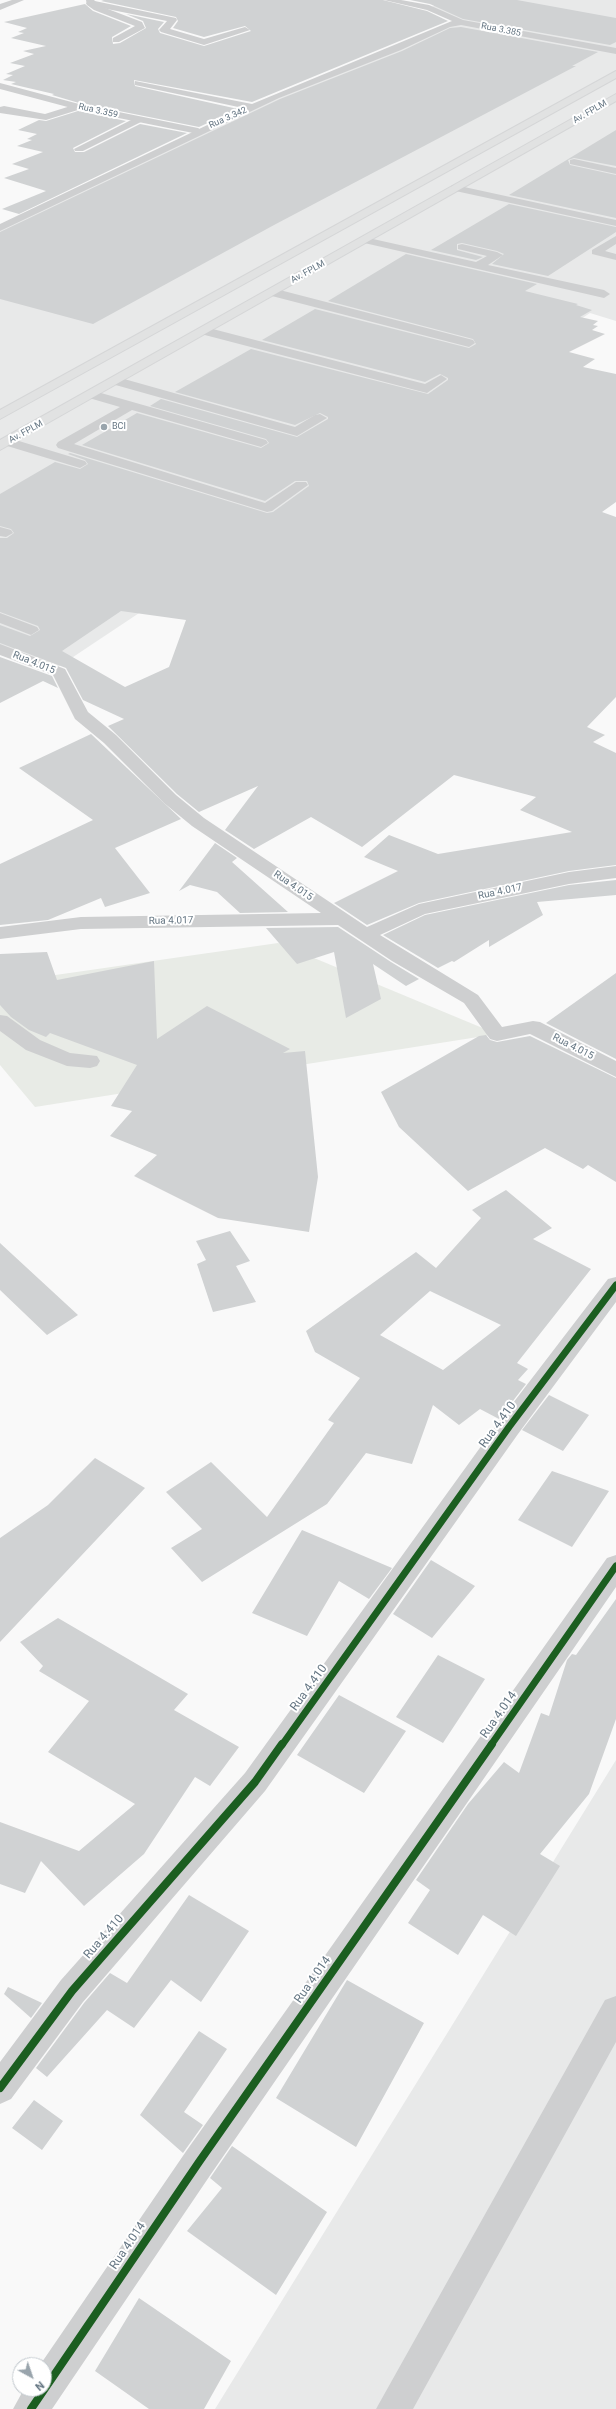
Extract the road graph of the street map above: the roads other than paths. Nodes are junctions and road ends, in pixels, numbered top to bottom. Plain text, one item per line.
1 (20, 0) edge
2 (109, 0) edge
3 (388, 0) edge
4 (92, 2) edge
5 (0, 7) edge
6 (461, 22) junction
7 (245, 30) dead end
8 (116, 40) dead end
9 (616, 51) edge
10 (616, 74) edge
11 (138, 83) dead end
12 (0, 86) edge
13 (594, 87) junction
14 (616, 91) edge
15 (616, 97) edge
16 (77, 107) junction
17 (252, 107) junction
18 (0, 110) edge
19 (137, 120) junction
20 (198, 131) junction
21 (79, 149) dead end
22 (574, 162) dead end
23 (616, 170) edge
24 (455, 188) junction
25 (616, 223) edge
26 (0, 228) edge
27 (616, 239) edge
28 (364, 240) junction
29 (462, 247) dead end
30 (616, 257) edge
31 (478, 266) junction
32 (272, 292) junction
33 (604, 294) dead end
34 (205, 331) junction
35 (469, 343) dead end
36 (104, 357) junction
37 (142, 367) junction
38 (441, 379) dead end
39 (117, 381) junction
40 (94, 394) junction
41 (130, 406) junction
42 (0, 414) edge
43 (320, 418) dead end
44 (261, 443) dead end
45 (4, 444) edge
46 (301, 485) dead end
47 (247, 515) dead end
48 (0, 618) edge
49 (31, 630) dead end
50 (0, 649) edge
51 (616, 872) edge
52 (344, 919) junction
53 (0, 934) edge
54 (365, 935) junction
55 (0, 1020) edge
56 (90, 1061) dead end
57 (616, 1070) edge
58 (616, 1285) edge
59 (616, 1566) edge
60 (616, 2011) edge
61 (0, 2088) edge
62 (31, 2409) edge
63 (394, 2409) edge

1 - 5 street
2 - 4 street
3 - 6 street, Rua 3.385
4 - 7 street
4 - 8 street
6 - 9 street, Rua 3.385
6 - 17 street, Rua 3.342
10 - 13 main road, Av. FPLM
11 - 17 street
12 - 16 street, Rua 3.359
13 - 14 main road
13 - 36 main road, Av. FPLM
15 - 24 main road, Av. FPLM
16 - 18 street
16 - 19 street, Rua 3.359
17 - 20 street, Rua 3.342
19 - 20 street, Rua 3.359
19 - 21 street
20 - 26 street, Rua 3.342
22 - 23 street
24 - 25 street
24 - 28 main road, Av. FPLM
27 - 30 street
28 - 31 street
28 - 32 main road, Av. FPLM
29 - 31 street
31 - 33 street
32 - 34 main road, Av. FPLM
32 - 35 street
34 - 37 main road, Av. FPLM
34 - 38 street
36 - 37 main road
36 - 42 main road, Av. FPLM
37 - 39 main road, Av. FPLM
39 - 40 main road, Av. FPLM
39 - 43 street
40 - 41 street
40 - 45 main road, Av. FPLM
41 - 44 street
41 - 46 street
45 - 47 street
48 - 49 street
50 - 52 street, Rua 4.015
51 - 54 street, Rua 4.017
52 - 53 street, Rua 4.017
52 - 54 street, Rua 4.015
54 - 57 street, Rua 4.015
55 - 56 street
58 - 61 street, Rua 4.410
59 - 62 street, Rua 4.014
60 - 63 street

